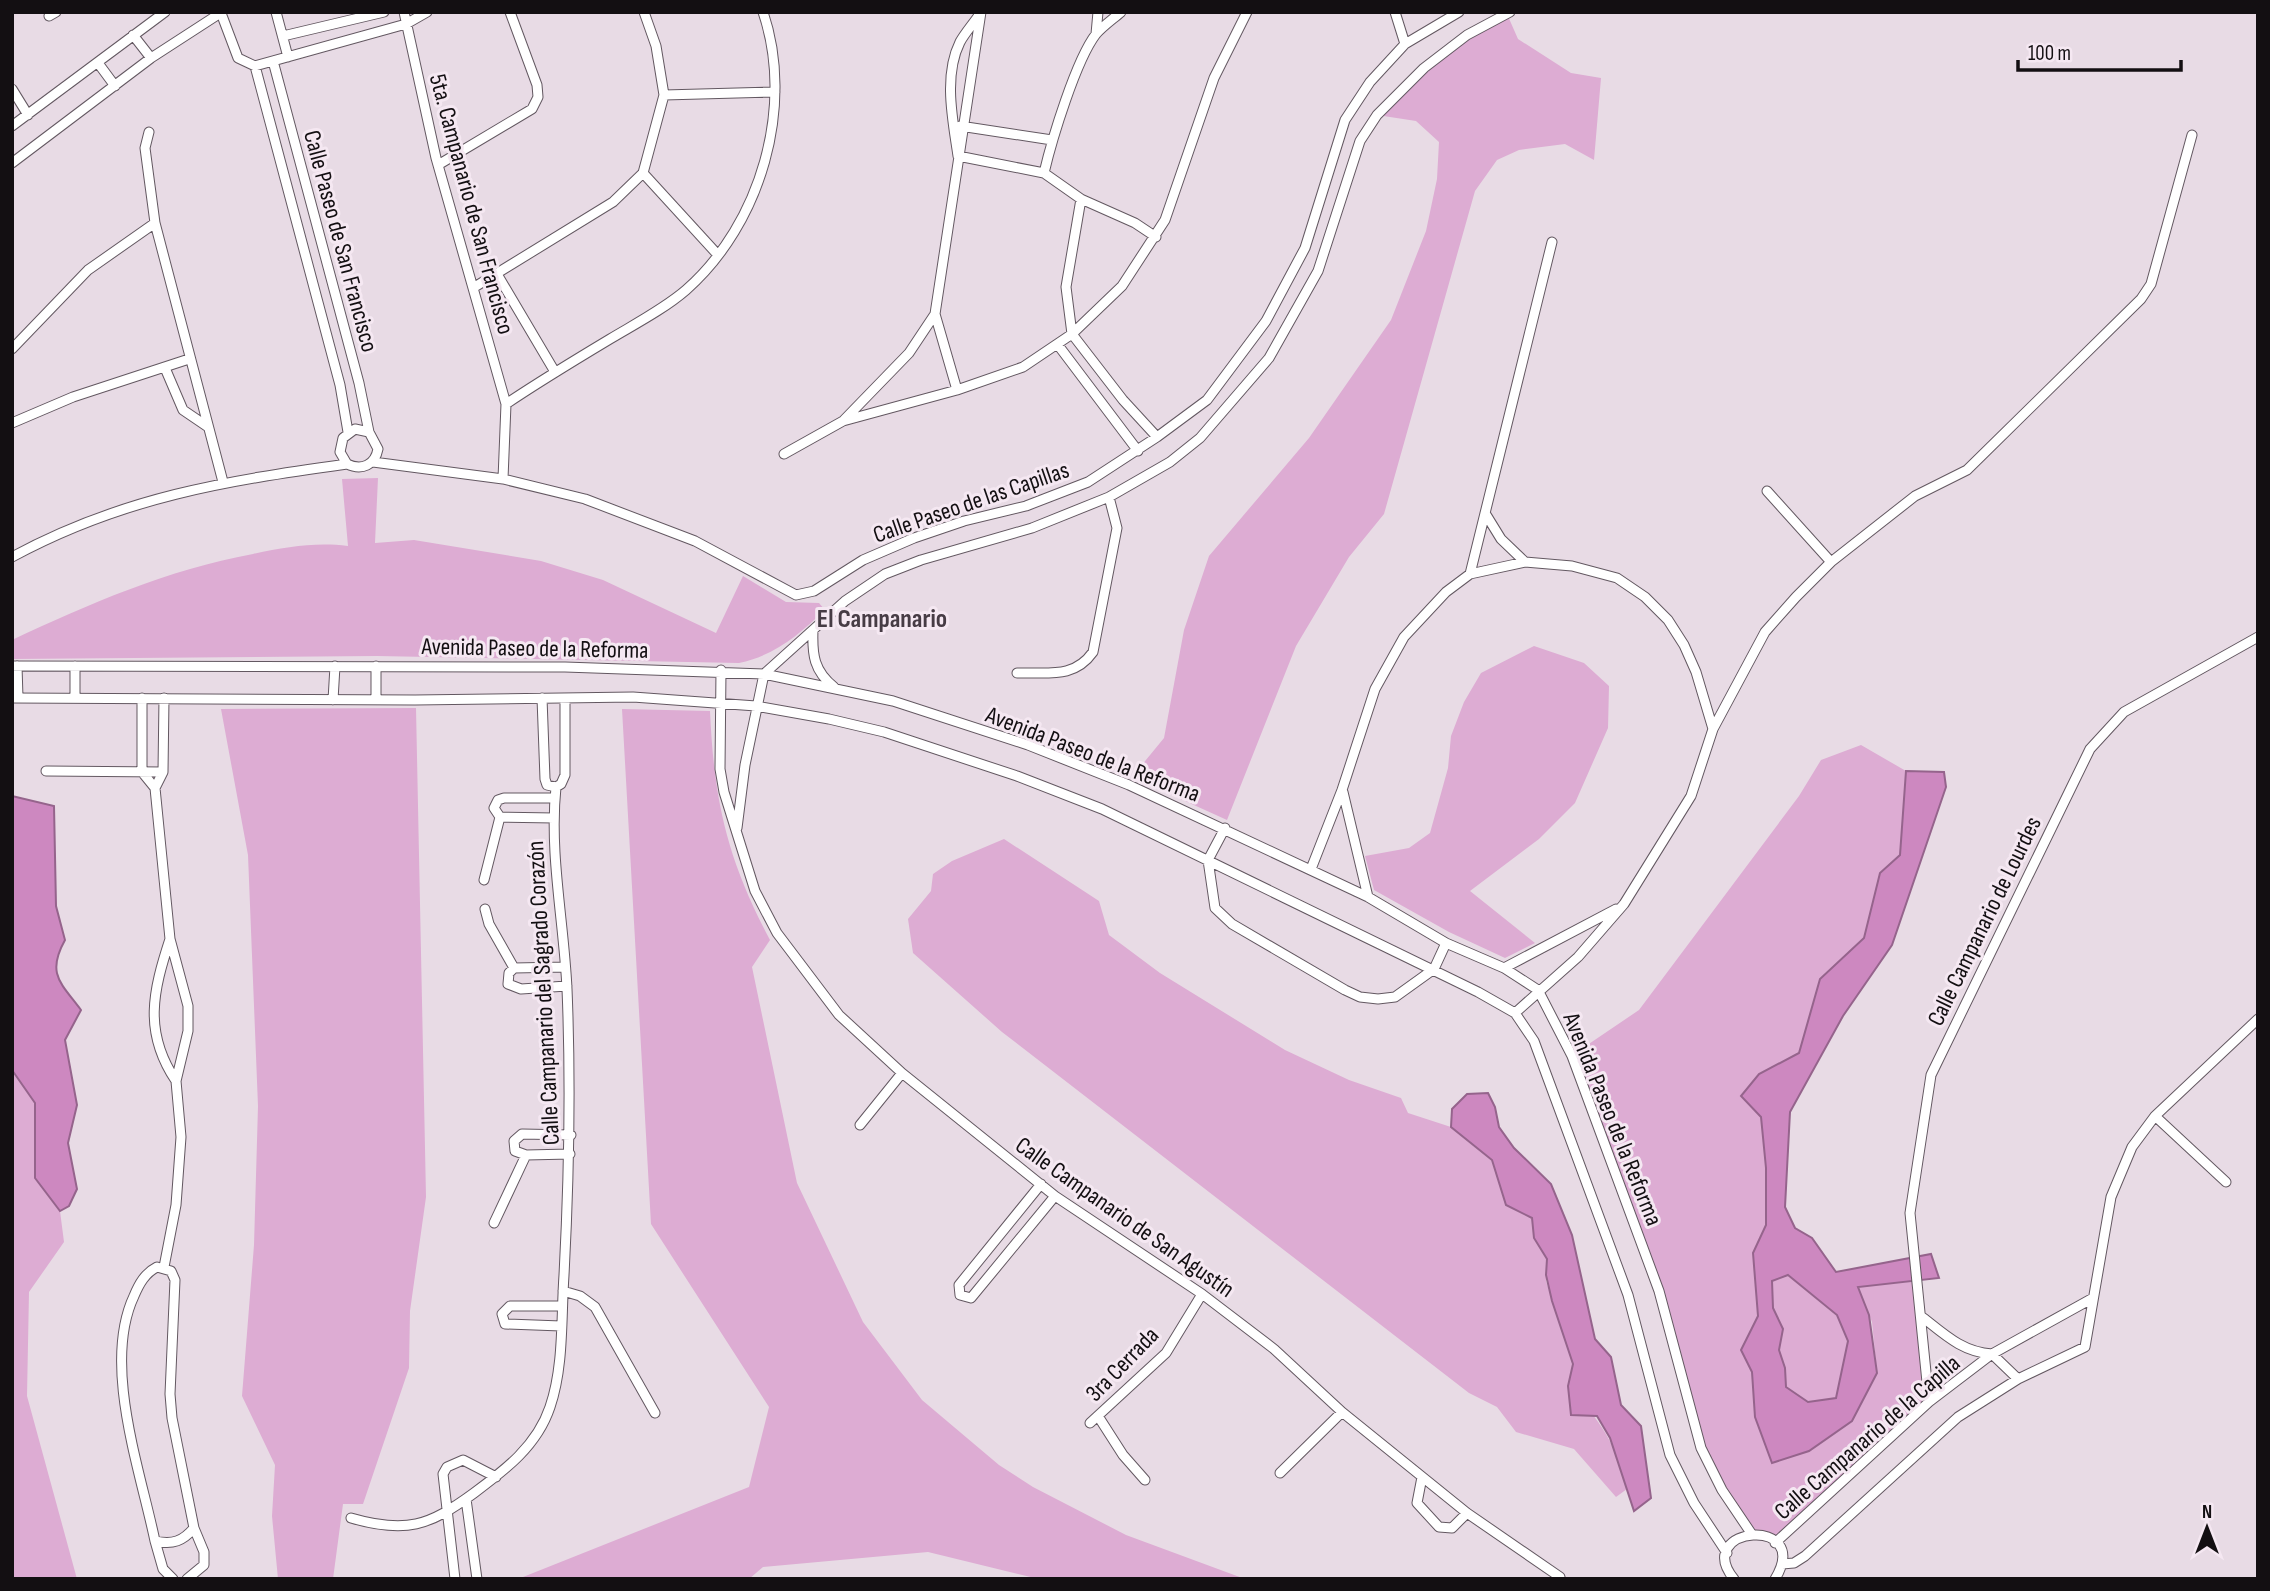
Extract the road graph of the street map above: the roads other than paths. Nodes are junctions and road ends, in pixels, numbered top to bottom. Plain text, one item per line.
1 (165, 12) edge
2 (276, 12) edge
3 (384, 12) edge
4 (404, 12) edge
5 (510, 12) edge
6 (644, 12) edge
7 (764, 12) edge
8 (1098, 12) edge
9 (1121, 12) edge
10 (1247, 12) edge
11 (1395, 12) edge
12 (1459, 12) edge
13 (1510, 12) edge
14 (222, 13) edge
15 (424, 13) edge
16 (981, 13) edge
17 (407, 24) junction
18 (1096, 34) junction
19 (133, 35) junction
20 (283, 36) junction
21 (1405, 44) junction
22 (288, 57) junction
23 (151, 58) junction
24 (274, 61) junction
25 (98, 63) junction
26 (255, 66) junction
27 (116, 86) junction
28 (12, 89) edge
29 (775, 92) junction
30 (664, 95) junction
31 (27, 115) junction
32 (12, 126) edge
33 (953, 126) junction
34 (966, 127) junction
35 (149, 132) dead end
36 (2192, 135) dead end
37 (1052, 140) junction
38 (958, 156) junction
39 (12, 163) edge
40 (438, 165) junction
41 (643, 173) junction
42 (1044, 173) junction
43 (1081, 198) junction
44 (155, 223) junction
45 (1156, 237) junction
46 (320, 240) junction
47 (1552, 242) dead end
48 (302, 244) junction
49 (718, 255) junction
50 (497, 274) junction
51 (473, 288) junction
52 (936, 314) junction
53 (1072, 334) junction
54 (1058, 345) junction
55 (12, 349) edge
56 (189, 359) junction
57 (165, 368) junction
58 (555, 372) junction
59 (957, 390) junction
60 (506, 404) junction
61 (843, 421) junction
62 (12, 423) edge
63 (208, 427) junction
64 (348, 432) junction
65 (369, 432) junction
66 (1157, 437) junction
67 (1138, 451) junction
68 (784, 454) dead end
69 (373, 462) junction
70 (347, 464) junction
71 (503, 479) junction
72 (223, 482) junction
73 (1767, 491) dead end
74 (1110, 497) junction
75 (1485, 513) junction
76 (12, 557) edge
77 (1525, 562) junction
78 (1831, 562) junction
79 (1470, 574) junction
80 (813, 629) junction
81 (2258, 638) edge
82 (14, 666) edge
83 (75, 666) junction
84 (335, 666) junction
85 (376, 666) junction
86 (721, 670) junction
87 (1017, 673) dead end
88 (764, 674) junction
89 (836, 688) junction
90 (15, 698) edge
91 (75, 698) junction
92 (142, 698) junction
93 (164, 698) junction
94 (542, 698) junction
95 (565, 698) junction
96 (333, 700) junction
97 (376, 700) junction
98 (718, 702) junction
99 (756, 706) junction
100 (1713, 729) junction
101 (46, 771) dead end
102 (142, 772) junction
103 (163, 772) junction
104 (155, 788) junction
105 (1342, 790) junction
106 (555, 792) junction
107 (500, 817) junction
108 (554, 818) junction
109 (1224, 828) junction
110 (737, 830) junction
111 (1208, 860) junction
112 (1311, 869) junction
113 (484, 880) dead end
114 (1368, 897) junction
115 (1624, 904) junction
116 (485, 909) dead end
117 (170, 939) junction
118 (1446, 943) junction
119 (565, 967) junction
120 (514, 968) junction
121 (1504, 968) junction
122 (1434, 969) junction
123 (567, 986) junction
124 (1538, 990) junction
125 (1515, 1013) junction
126 (2258, 1019) edge
127 (902, 1073) junction
128 (176, 1081) junction
129 (2155, 1116) junction
130 (860, 1125) dead end
131 (571, 1135) junction
132 (570, 1154) junction
133 (526, 1155) junction
134 (2226, 1182) dead end
135 (1041, 1184) junction
136 (1055, 1196) junction
137 (494, 1223) dead end
138 (164, 1267) junction
139 (563, 1291) junction
140 (1202, 1294) junction
141 (2094, 1298) junction
142 (562, 1306) junction
143 (1921, 1316) junction
144 (561, 1326) junction
145 (1992, 1354) junction
146 (2018, 1379) junction
147 (1929, 1402) junction
148 (1342, 1412) junction
149 (656, 1413) dead end
150 (1098, 1416) junction
151 (1090, 1423) dead end
152 (1280, 1473) dead end
153 (496, 1477) junction
154 (1422, 1477) junction
155 (1144, 1480) dead end
156 (466, 1499) junction
157 (447, 1512) junction
158 (1467, 1513) junction
159 (351, 1518) dead end
160 (194, 1528) junction
161 (1751, 1533) junction
162 (156, 1541) junction
163 (1775, 1543) junction
164 (1727, 1553) junction
165 (1782, 1564) junction
166 (1560, 1577) edge
167 (173, 1579) edge
168 (187, 1579) edge
169 (455, 1579) edge
170 (477, 1579) edge
171 (1734, 1579) edge
172 (1775, 1579) edge

1 - 19 street
2 - 20 street
3 - 20 street
4 - 17 street, 5ta. Campanario de San Francisco
5 - 40 street
6 - 30 street
7 - 29 street
8 - 18 street
9 - 18 street
10 - 45 street
11 - 21 street
12 - 21 street, Calle Paseo de las Capillas
13 - 74 street
14 - 23 street
14 - 26 street
15 - 17 street
16 - 33 street
16 - 34 street
17 - 22 street
17 - 40 street, 5ta. Campanario de San Francisco
18 - 37 street
19 - 23 street
19 - 25 street
20 - 22 street
21 - 66 street, Calle Paseo de las Capillas
22 - 24 street
23 - 27 street
24 - 26 street
24 - 46 street, Calle Paseo de San Francisco
25 - 27 street
25 - 31 street
26 - 48 street, Calle Paseo de San Francisco
27 - 39 street
28 - 31 street
29 - 30 street
29 - 49 street
30 - 41 street
31 - 32 street
33 - 34 street
33 - 38 street
34 - 37 street
34 - 38 street
35 - 44 street
36 - 78 street
37 - 42 street
38 - 42 street
38 - 52 street
40 - 51 street, 5ta. Campanario de San Francisco
41 - 49 street
41 - 50 street
42 - 43 street
43 - 45 street
43 - 53 street
44 - 55 street
44 - 56 street
45 - 53 street
46 - 48 street
46 - 65 street, Calle Paseo de San Francisco
47 - 75 street
48 - 64 street, Calle Paseo de San Francisco
49 - 58 street
50 - 51 street
50 - 58 street
51 - 60 street, 5ta. Campanario de San Francisco
52 - 59 street
52 - 61 street
53 - 54 street
53 - 66 street
54 - 59 street
54 - 67 street
56 - 57 street
56 - 63 street
57 - 62 street
57 - 63 street
58 - 60 street
59 - 61 street
60 - 71 street, 5ta. Campanario de San Francisco
61 - 68 street
63 - 72 street
64 - 65 street
64 - 70 street
65 - 69 street
66 - 67 street, Calle Paseo de las Capillas
67 - 71 street, Calle Paseo de las Capillas
69 - 70 street
69 - 71 street
70 - 72 street
72 - 76 street
73 - 78 street
74 - 80 street
74 - 87 street
75 - 77 street
75 - 79 street
77 - 79 street
77 - 100 street
78 - 100 street
79 - 105 street
80 - 88 street
80 - 89 street
81 - 143 street, Calle Campanario de Lourdes
82 - 83 street, Avenida Paseo de la Reforma
82 - 90 street
83 - 84 street, Avenida Paseo de la Reforma
83 - 91 street
84 - 85 street, Avenida Paseo de la Reforma
84 - 96 street
85 - 86 street, Avenida Paseo de la Reforma
85 - 97 street
86 - 88 street, Avenida Paseo de la Reforma
86 - 98 street, Calle Campanario de San Agustín
88 - 89 street, Avenida Paseo de la Reforma
88 - 99 street, Calle Campanario de San Agustín
89 - 109 street, Avenida Paseo de la Reforma
90 - 91 street, Avenida Paseo de la Reforma
91 - 92 street, Avenida Paseo de la Reforma
92 - 93 street, Avenida Paseo de la Reforma
92 - 102 street
93 - 96 street, Avenida Paseo de la Reforma
93 - 103 street
94 - 95 street, Avenida Paseo de la Reforma
94 - 97 street, Avenida Paseo de la Reforma
94 - 106 street, Calle Campanario del Sagrado Corazón
95 - 98 street, Avenida Paseo de la Reforma
95 - 106 street, Calle Campanario del Sagrado Corazón
96 - 97 street, Avenida Paseo de la Reforma
98 - 99 street, Avenida Paseo de la Reforma
98 - 110 street, Calle Campanario de San Agustín
99 - 110 street, Calle Campanario de San Agustín
99 - 111 street, Avenida Paseo de la Reforma
100 - 115 street
101 - 102 street
102 - 103 street
102 - 104 street
103 - 104 street
104 - 117 street
105 - 112 street
105 - 114 street
106 - 107 street
106 - 108 street, Calle Campanario del Sagrado Corazón
107 - 108 street
107 - 113 street
108 - 119 street, Calle Campanario del Sagrado Corazón
109 - 111 street
109 - 112 street, Avenida Paseo de la Reforma
110 - 127 street, Calle Campanario de San Agustín
111 - 122 street, Avenida Paseo de la Reforma
111 - 122 street
112 - 114 street, Avenida Paseo de la Reforma
114 - 118 street, Avenida Paseo de la Reforma
115 - 121 street
115 - 124 street
116 - 120 street
117 - 128 street
117 - 128 street
118 - 121 street, Avenida Paseo de la Reforma
118 - 122 street
119 - 120 street
119 - 123 street, Calle Campanario del Sagrado Corazón
120 - 123 street
121 - 124 street, Avenida Paseo de la Reforma
122 - 125 street, Avenida Paseo de la Reforma
123 - 131 street, Calle Campanario del Sagrado Corazón
124 - 125 street
124 - 161 street, Avenida Paseo de la Reforma
125 - 164 street, Avenida Paseo de la Reforma
126 - 129 street, Calle Campanario de la Capilla
127 - 130 street
127 - 135 street, Calle Campanario de San Agustín
128 - 138 street
129 - 134 street
129 - 141 street, Calle Campanario de la Capilla
131 - 132 street, Calle Campanario del Sagrado Corazón
131 - 133 street
132 - 133 street
132 - 139 street, Calle Campanario del Sagrado Corazón
133 - 137 street
135 - 136 street, Calle Campanario de San Agustín
135 - 136 street
136 - 140 street, Calle Campanario de San Agustín
138 - 160 street
138 - 162 street
139 - 142 street, Calle Campanario del Sagrado Corazón
139 - 149 street
140 - 148 street, Calle Campanario de San Agustín
140 - 150 street, 3ra Cerrada
141 - 145 street, Calle Campanario de la Capilla
141 - 146 street, Calle Campanario de la Capilla
142 - 144 street, Calle Campanario del Sagrado Corazón
142 - 144 street
143 - 145 street
143 - 147 street, Calle Campanario de Lourdes
144 - 153 street, Calle Campanario del Sagrado Corazón
145 - 146 street
145 - 147 street, Calle Campanario de la Capilla
146 - 165 street, Calle Campanario de la Capilla
147 - 163 street, Calle Campanario de la Capilla
148 - 152 street
148 - 154 street, Calle Campanario de San Agustín
150 - 151 street, 3ra Cerrada
150 - 155 street
153 - 156 street, Calle Campanario del Sagrado Corazón
153 - 157 street
154 - 158 street, Calle Campanario de San Agustín
154 - 158 street
156 - 157 street, Calle Campanario del Sagrado Corazón
156 - 170 street
157 - 159 street, Calle Campanario del Sagrado Corazón
157 - 169 street
158 - 166 street, Calle Campanario de San Agustín
160 - 162 street
160 - 168 street
161 - 163 street
161 - 164 street
162 - 167 street
163 - 165 street
164 - 171 street, Avenida Paseo de la Reforma
165 - 172 street

